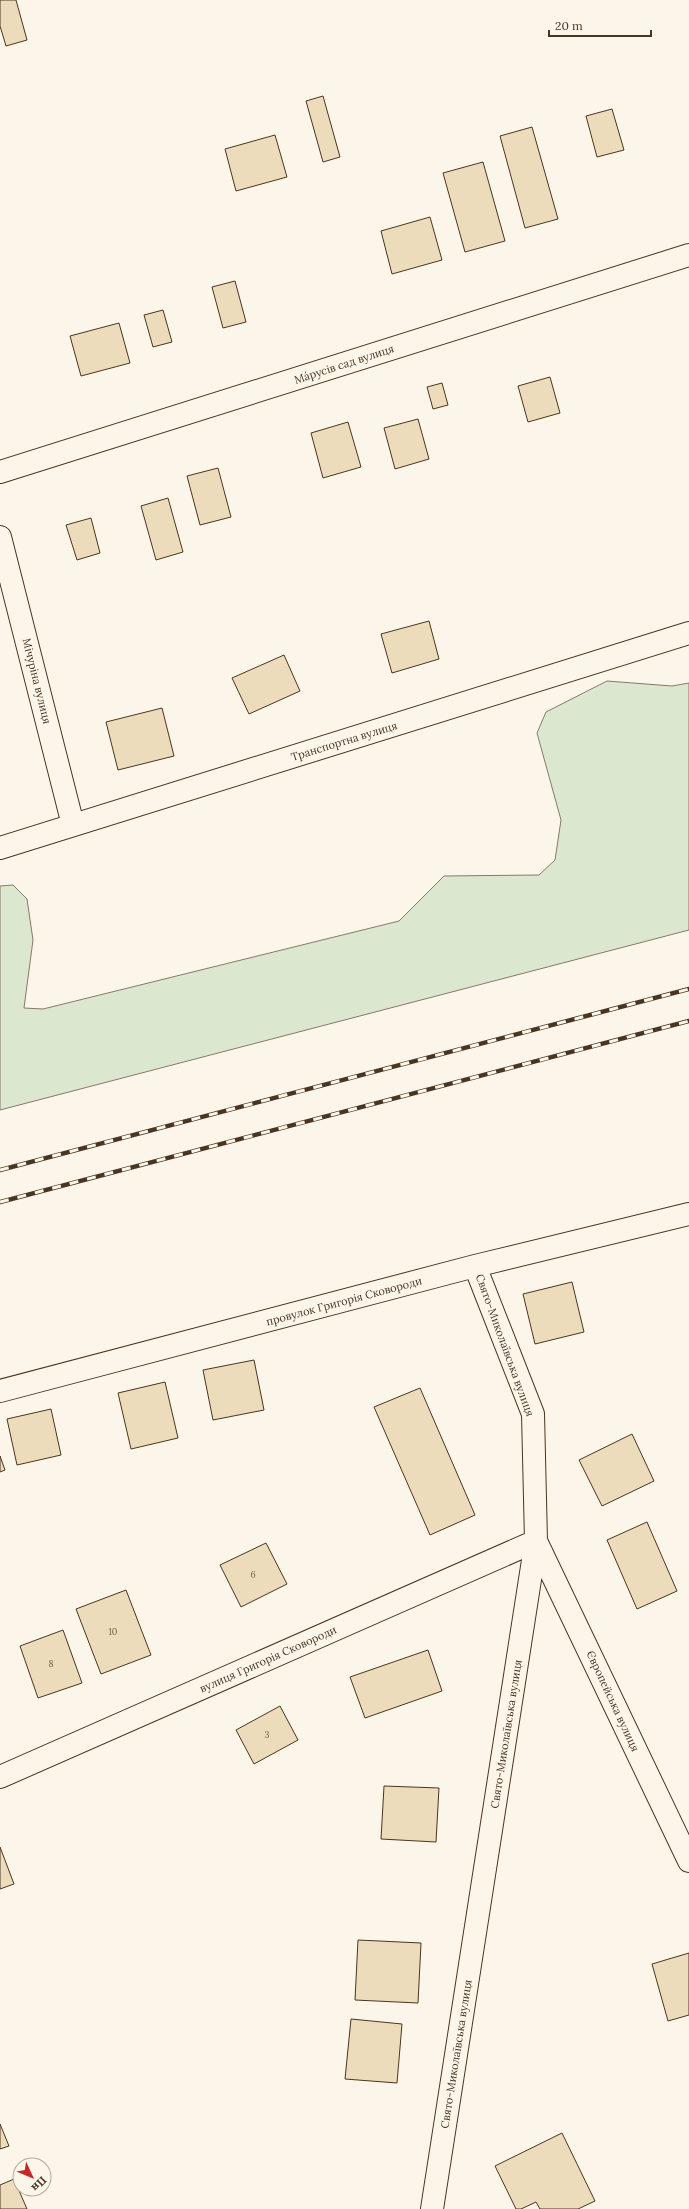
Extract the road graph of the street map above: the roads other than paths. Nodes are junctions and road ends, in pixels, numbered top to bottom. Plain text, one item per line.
1 (689, 255) edge
2 (0, 472) edge
3 (0, 537) edge
4 (689, 633) edge
5 (73, 825) junction
6 (0, 848) edge
7 (689, 1214) edge
8 (475, 1266) junction
9 (0, 1391) edge
10 (536, 1541) junction
11 (0, 1777) edge
12 (689, 1861) edge
13 (432, 2209) edge

1 - 2 street, Мáрусів сад вулиця
3 - 5 street, Мічуріна вулиця
4 - 5 street, Транспортна вулиця
5 - 6 street, Транспортна вулиця
7 - 8 street, провулок Григорія Сковороди
8 - 9 street, провулок Григорія Сковороди
8 - 10 street, Свято-Миколаївська вулиця
10 - 11 street, вулиця Григорія Сковороди
10 - 12 street, Європейська вулиця
10 - 13 street, Свято-Миколаївська вулиця

